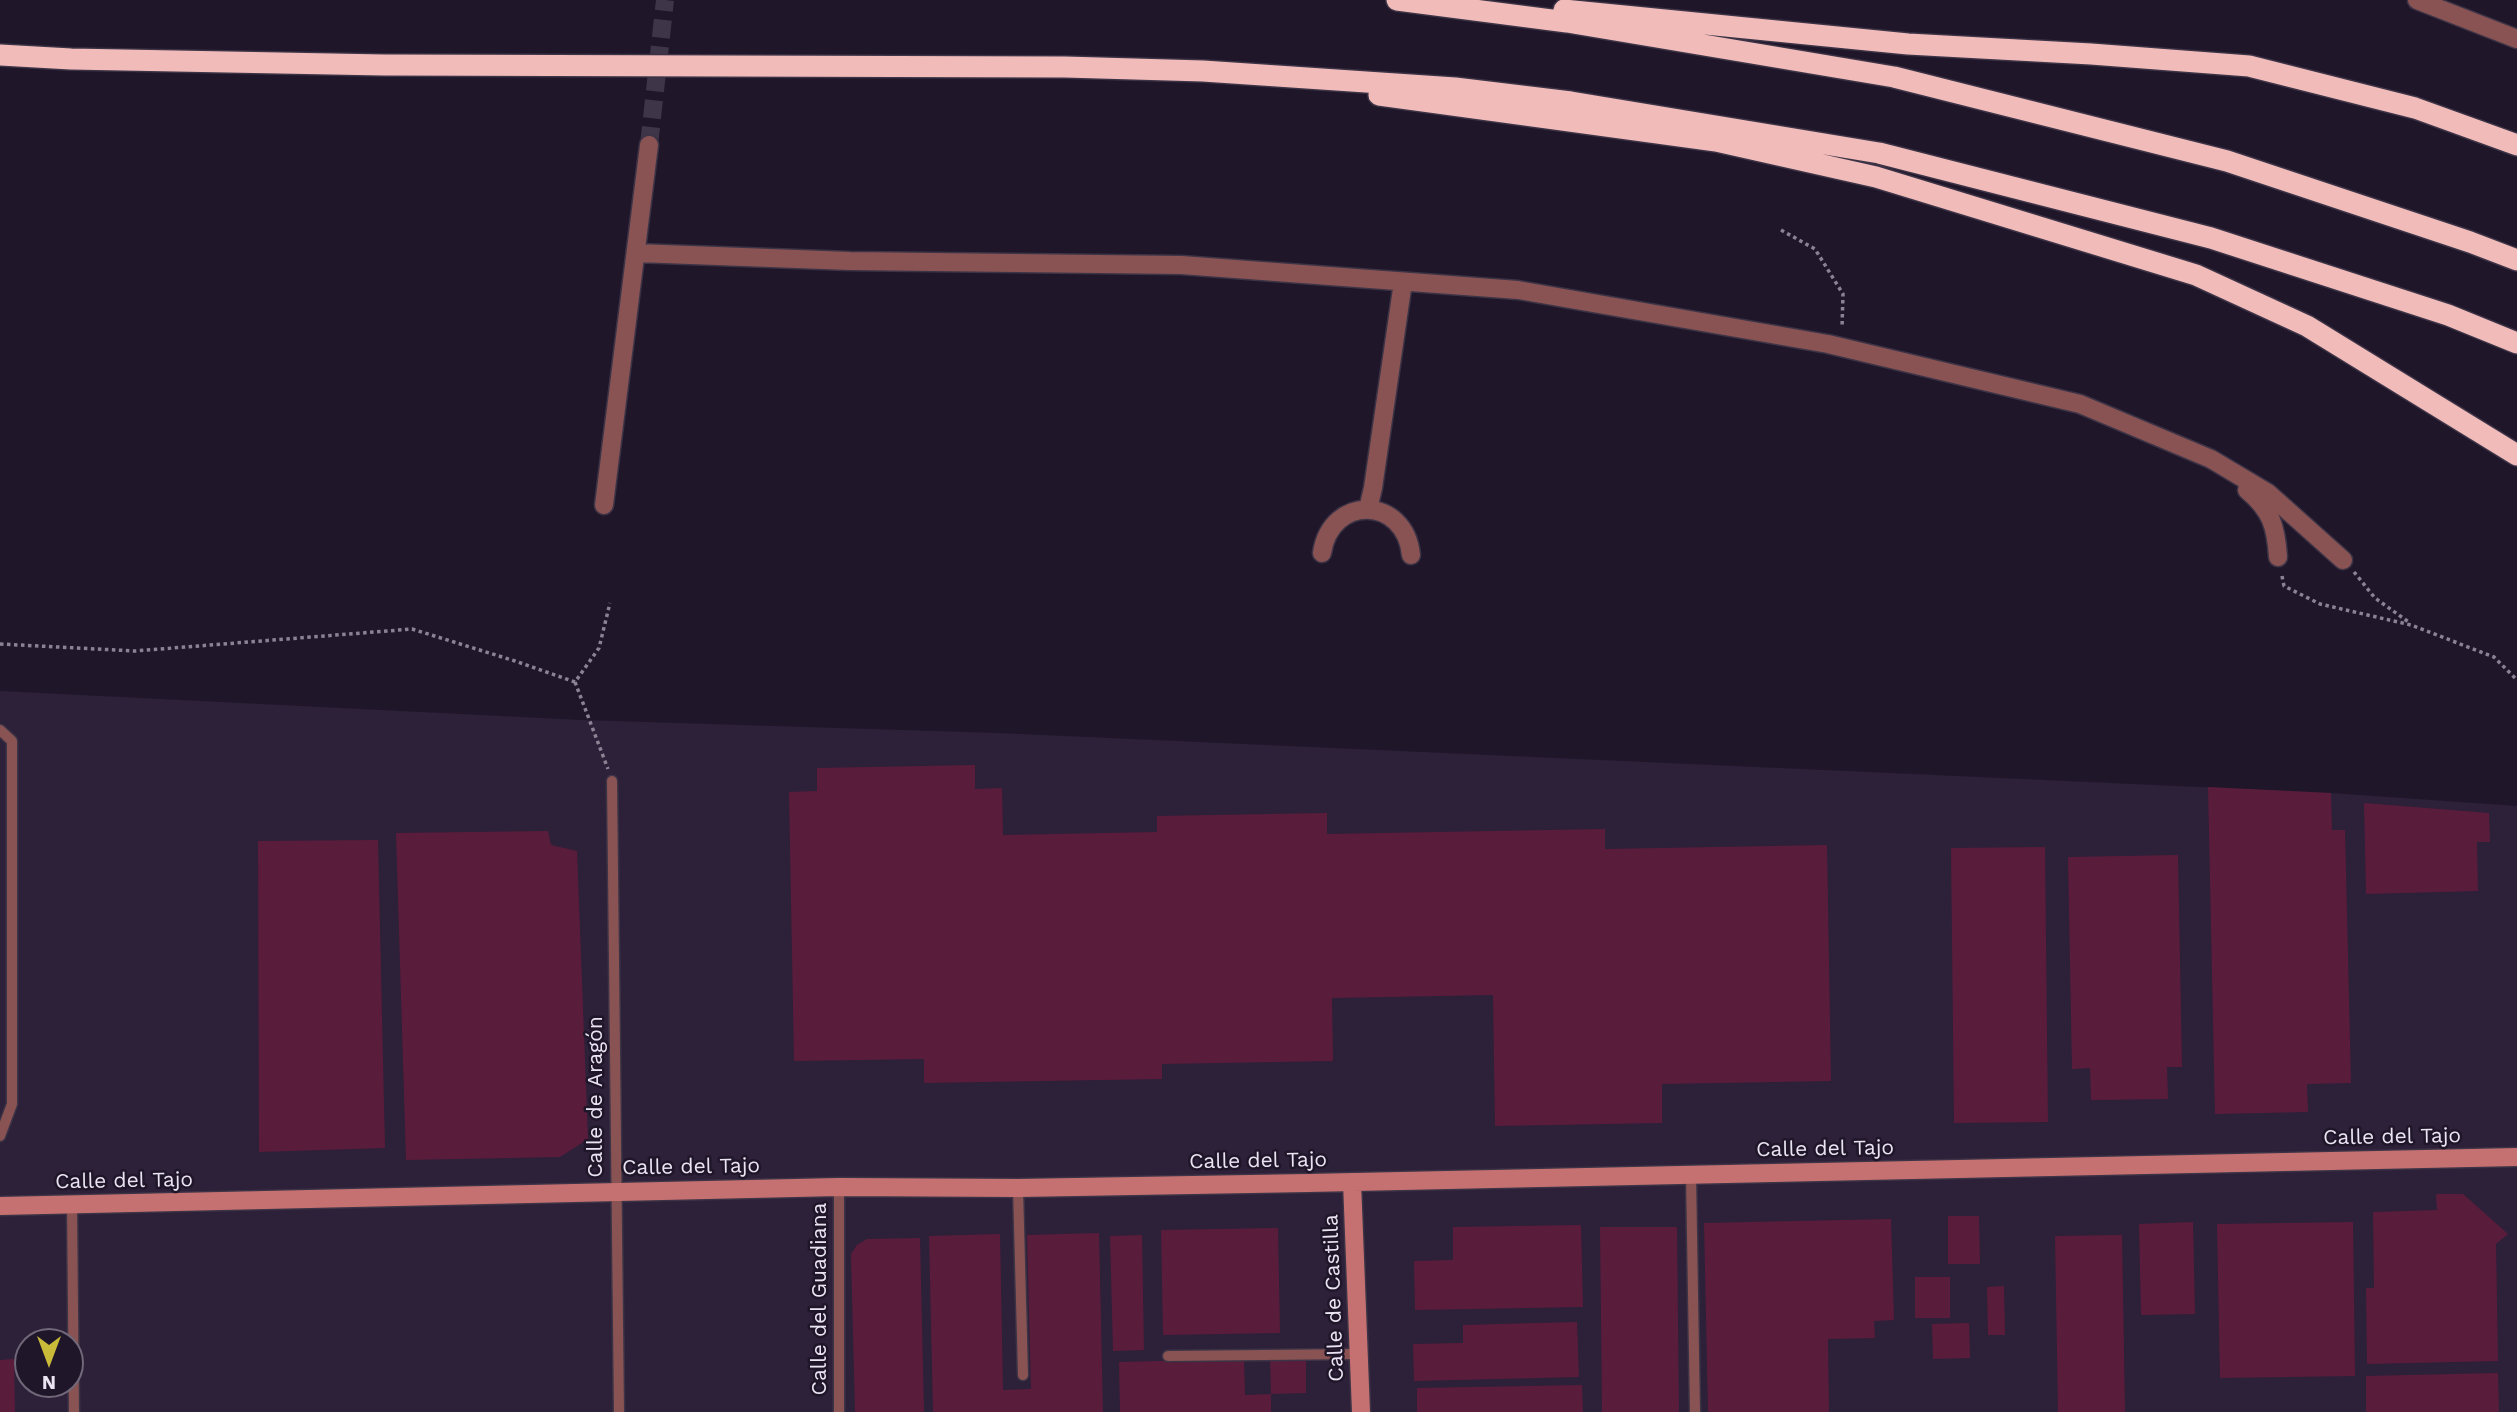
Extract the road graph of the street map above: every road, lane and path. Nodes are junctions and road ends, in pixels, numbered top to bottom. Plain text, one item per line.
1 (1397, 0) edge
2 (1432, 0) edge
3 (2417, 0) edge
4 (2517, 39) edge
5 (0, 55) edge
6 (1203, 71) junction
7 (649, 145) tunnel mouth
8 (2517, 145) edge
9 (1781, 230) dead end
10 (637, 253) junction
11 (2517, 260) edge
12 (1403, 282) junction
13 (2517, 343) edge
14 (1842, 347) junction
15 (2517, 455) edge
16 (2211, 459) junction
17 (604, 505) dead end
18 (1368, 509) junction
19 (1322, 553) dead end
20 (1411, 555) dead end
21 (2278, 556) joint
22 (2343, 560) joint
23 (610, 603) dead end
24 (2412, 625) junction
25 (0, 645) edge
26 (2517, 680) edge
27 (575, 682) junction
28 (0, 730) edge
29 (612, 781) joint
30 (0, 1136) edge
31 (2517, 1157) edge
32 (1691, 1175) junction
33 (1352, 1182) junction
34 (839, 1187) junction
35 (1018, 1188) junction
36 (616, 1192) junction
37 (72, 1205) junction
38 (0, 1206) edge
39 (1359, 1354) junction
40 (1168, 1356) dead end
41 (1023, 1375) dead end
42 (74, 1412) edge
43 (619, 1412) edge
44 (839, 1412) edge
45 (1361, 1412) edge
46 (1695, 1412) edge

1 - 11 highway
2 - 8 highway
3 - 4 street
5 - 6 highway
6 - 13 highway
6 - 15 highway
7 - 10 street
9 - 14 path
10 - 12 street
10 - 17 street
12 - 14 street
12 - 18 street
14 - 16 street
16 - 21 street
16 - 22 street
18 - 19 street
18 - 20 street
21 - 24 path
22 - 24 path
23 - 27 path
24 - 26 path
25 - 27 path
27 - 29 path
28 - 30 lane
29 - 36 lane, Calle de Aragón
31 - 32 street, Calle del Tajo
32 - 33 street, Calle del Tajo
32 - 46 lane
33 - 35 street, Calle del Tajo
33 - 39 street, Calle de Castilla
34 - 35 street, Calle del Tajo
34 - 36 street, Calle del Tajo
34 - 44 lane, Calle del Guadiana
35 - 41 lane
36 - 37 street, Calle del Tajo
36 - 43 lane, Calle de Aragón
37 - 38 street, Calle del Tajo
37 - 42 lane
39 - 40 lane
39 - 45 street, Calle de Castilla

